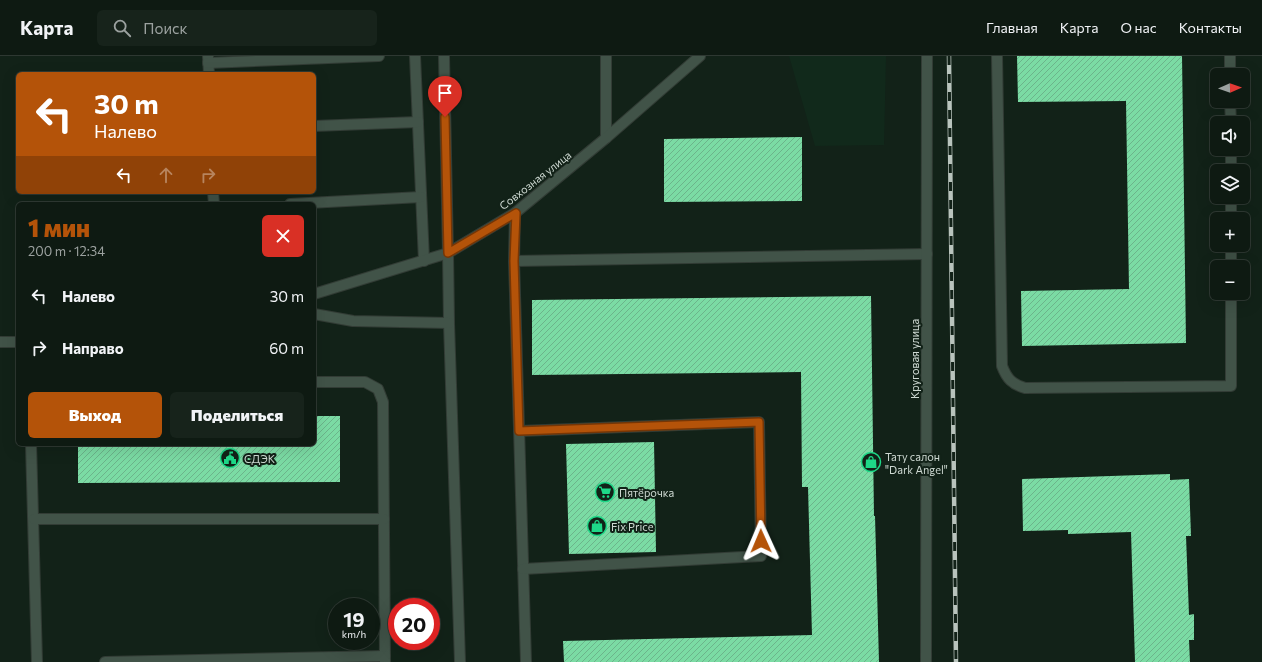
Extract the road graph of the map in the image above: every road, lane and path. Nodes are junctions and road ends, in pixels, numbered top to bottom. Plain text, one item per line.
1 (379, 56) edge
2 (416, 56) edge
3 (444, 56) edge
4 (606, 56) edge
5 (700, 56) edge
6 (927, 56) edge
7 (996, 56) edge
8 (1230, 56) edge
9 (208, 60) edge
10 (1230, 68) edge
11 (208, 72) edge
12 (418, 122) junction
13 (316, 126) edge
14 (606, 138) junction
15 (421, 197) junction
16 (316, 203) edge
17 (516, 213) junction
18 (448, 253) junction
19 (927, 254) junction
20 (424, 261) junction
21 (514, 261) junction
22 (316, 293) edge
23 (1231, 300) edge
24 (316, 314) edge
25 (449, 323) junction
26 (0, 342) edge
27 (16, 342) edge
28 (316, 382) edge
29 (519, 431) junction
30 (31, 446) edge
31 (34, 519) junction
32 (384, 519) junction
33 (523, 569) junction
34 (385, 659) edge
35 (36, 662) edge
36 (105, 662) edge
37 (460, 662) edge
38 (526, 662) edge
39 (926, 662) edge

1 - 9 street
2 - 12 street
3 - 18 street
4 - 14 street
5 - 14 street, Совхозная улица
6 - 19 street, Круговая улица
7 - 23 street
8 - 10 street
9 - 11 street
12 - 13 street
12 - 15 street
14 - 17 street, Совхозная улица
15 - 16 street
15 - 20 street
17 - 18 street, Совхозная улица
17 - 21 street
18 - 20 street, Совхозная улица
18 - 25 street
19 - 21 street
19 - 39 street, Круговая улица
20 - 22 street, Совхозная улица
21 - 29 street
24 - 25 street
25 - 37 street
26 - 27 street
28 - 32 street
29 - 33 street
29 - 33 street
30 - 31 street
31 - 32 street
31 - 35 street
32 - 34 street
33 - 38 street
34 - 36 street

